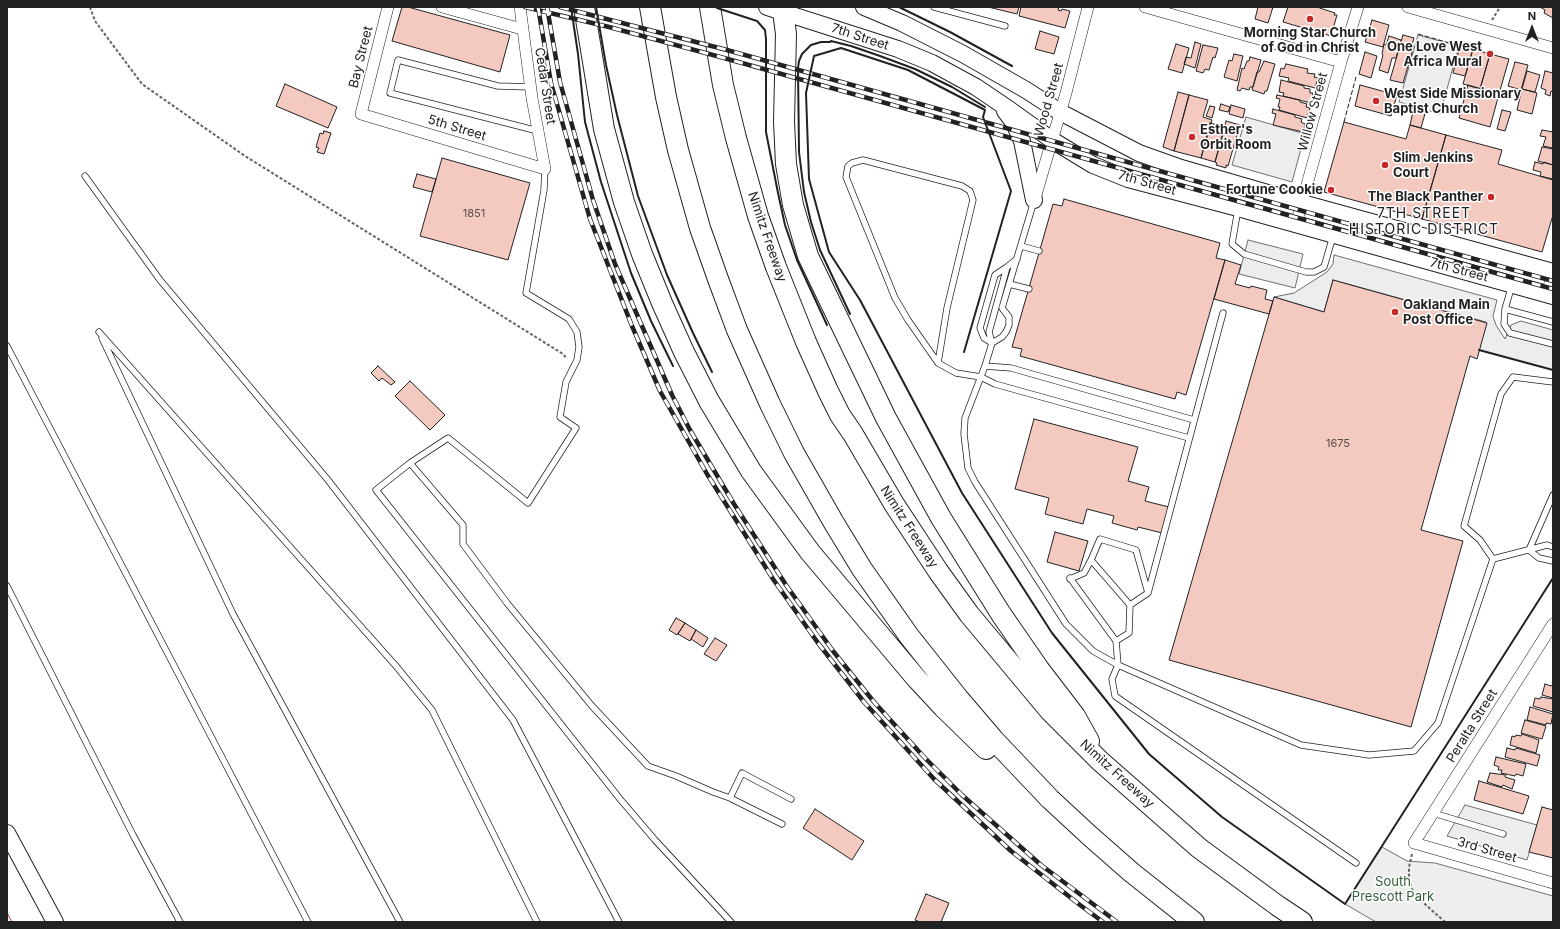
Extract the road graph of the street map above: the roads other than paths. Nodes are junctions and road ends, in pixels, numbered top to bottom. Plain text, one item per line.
1 (388, 7) edge
2 (442, 7) edge
3 (520, 7) edge
4 (584, 7) edge
5 (710, 7) edge
6 (864, 7) edge
7 (934, 7) edge
8 (1088, 7) edge
9 (1145, 7) edge
10 (1358, 7) edge
11 (1408, 7) edge
12 (777, 8) edge
13 (650, 11) edge
14 (1005, 26) dead end
15 (522, 29) junction
16 (1553, 48) edge
17 (1341, 62) junction
18 (531, 87) junction
19 (998, 102) junction
20 (1060, 112) junction
21 (361, 114) joint
22 (538, 131) junction
23 (1052, 140) junction
24 (545, 168) junction
25 (84, 176) dead end
26 (1034, 200) junction
27 (1302, 203) junction
28 (1238, 208) junction
29 (1296, 224) junction
30 (1334, 235) junction
31 (1021, 246) junction
32 (1040, 251) dead end
33 (1017, 258) junction
34 (1007, 267) junction
35 (1553, 272) edge
36 (1009, 284) junction
37 (1512, 285) junction
38 (1029, 289) dead end
39 (1550, 295) edge
40 (1505, 309) junction
41 (1222, 313) dead end
42 (1553, 322) edge
43 (992, 343) junction
44 (1553, 344) edge
45 (7, 346) edge
46 (938, 363) junction
47 (985, 366) junction
48 (981, 377) junction
49 (1553, 382) edge
50 (1194, 420) junction
51 (1189, 438) junction
52 (410, 463) junction
53 (1553, 495) edge
54 (1553, 547) edge
55 (1529, 550) junction
56 (1493, 559) junction
57 (1091, 560) junction
58 (1553, 561) edge
59 (7, 586) edge
60 (1148, 593) junction
61 (1130, 605) junction
62 (1553, 624) edge
63 (1116, 641) junction
64 (1118, 664) junction
65 (1100, 761) junction
66 (730, 798) junction
67 (791, 799) dead end
68 (1433, 813) junction
69 (1070, 817) junction
70 (782, 824) dead end
71 (7, 833) edge
72 (1503, 834) dead end
73 (1414, 843) joint
74 (1356, 863) dead end
75 (1553, 883) edge
76 (55, 922) edge
77 (180, 922) edge
78 (308, 922) edge
79 (400, 922) edge
80 (538, 922) edge
81 (619, 922) edge
82 (732, 922) edge
83 (1194, 922) edge
84 (1302, 922) edge

1 - 21 street, Bay Street
2 - 15 street
3 - 15 street, Cedar Street
4 - 69 highway
5 - 65 highway, Nimitz Freeway
6 - 20 main road, 7th Street
7 - 14 lane
8 - 20 street, Wood Street
9 - 17 street
10 - 17 street, Willow Street
11 - 16 street
12 - 19 main road, 7th Street
12 - 65 highway
13 - 69 highway
15 - 18 street, Cedar Street
17 - 27 street, Willow Street
18 - 22 street, Cedar Street
18 - 22 lane
19 - 23 main road, 7th Street
19 - 26 main road
20 - 23 street, Wood Street
20 - 27 main road, 7th Street
21 - 24 street, 5th Street
22 - 24 street, Cedar Street
23 - 26 street, Wood Street
23 - 28 main road, 7th Street
24 - 52 lane
25 - 81 lane
26 - 31 lane
27 - 29 street, Willow Street
27 - 35 main road, 7th Street
28 - 29 main road, 7th Street
28 - 30 lane
29 - 30 main road, 7th Street
30 - 37 main road, 7th Street
31 - 32 lane
31 - 33 lane
33 - 34 lane
33 - 36 lane
34 - 43 lane
34 - 43 lane
35 - 39 street
36 - 38 lane
36 - 43 lane
37 - 39 main road, 7th Street
37 - 40 lane
40 - 42 lane
40 - 44 lane
41 - 50 lane
43 - 47 lane
45 - 78 lane
46 - 46 lane
46 - 48 lane
47 - 48 lane
47 - 50 lane
48 - 51 lane
48 - 64 lane
49 - 56 lane
50 - 51 lane
51 - 60 lane
52 - 66 lane
52 - 82 lane
53 - 55 lane
54 - 55 lane
55 - 56 lane
55 - 58 lane
56 - 64 lane
57 - 60 lane
57 - 61 lane
57 - 63 lane
59 - 77 lane
60 - 61 lane
61 - 63 lane
62 - 68 street, Peralta Street
63 - 64 lane
64 - 74 lane
65 - 84 highway, Nimitz Freeway
66 - 67 lane
66 - 70 lane
68 - 72 lane
68 - 73 street, Peralta Street
69 - 83 highway
71 - 76 main road
73 - 75 street, 3rd Street
79 - 80 lane

